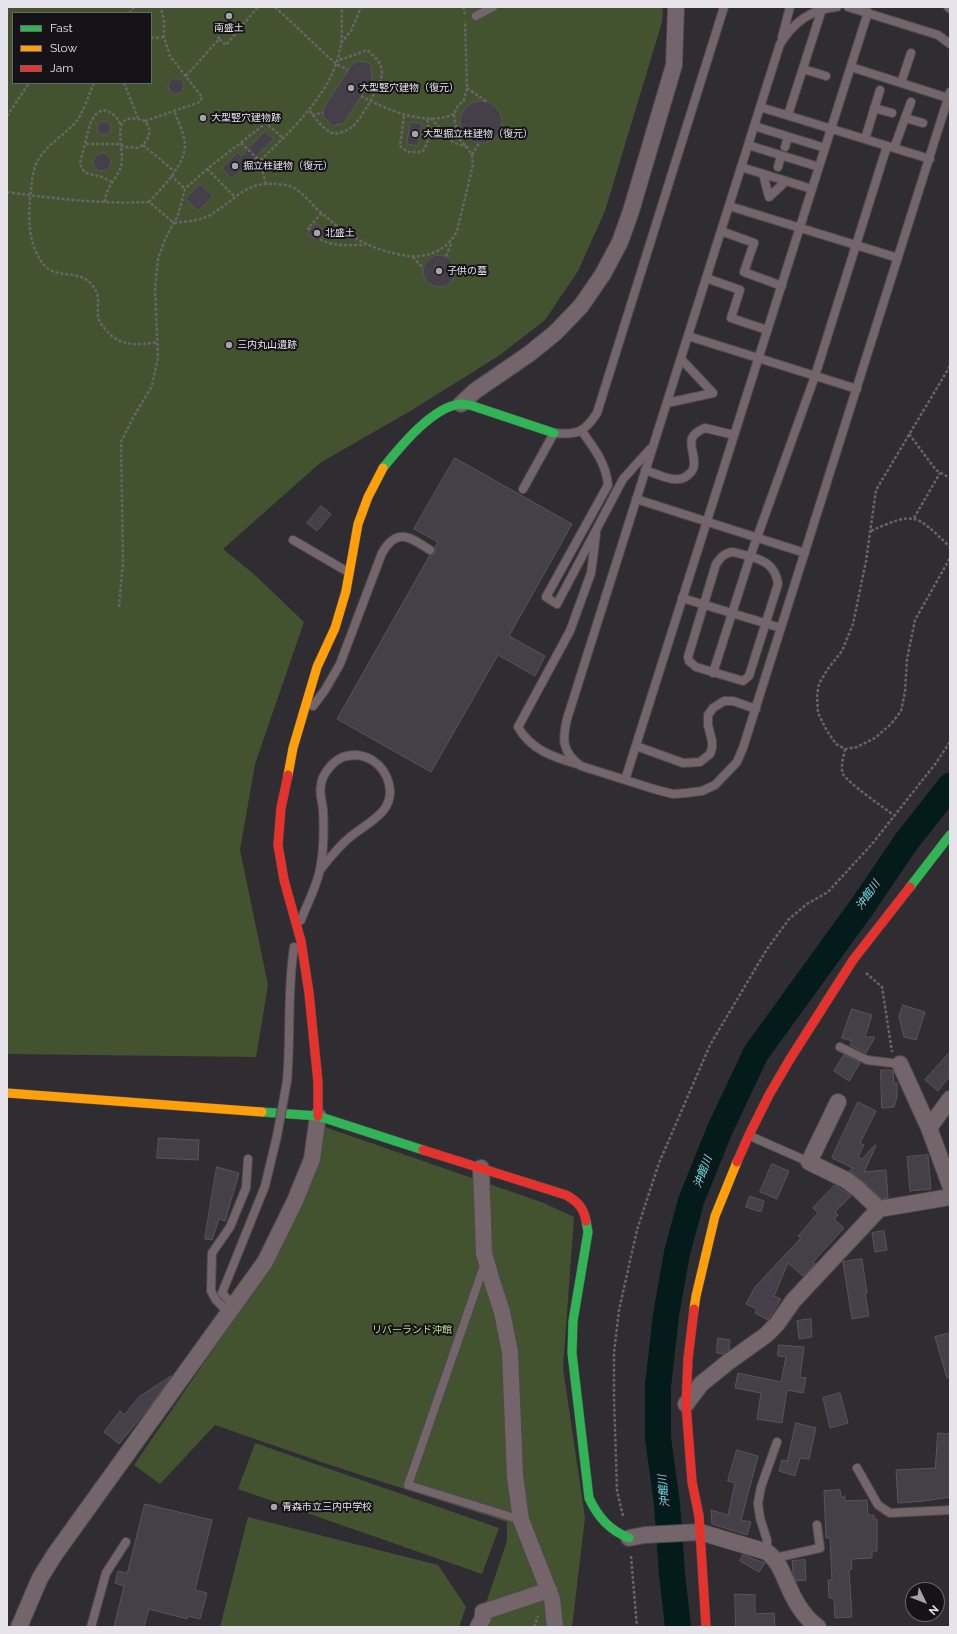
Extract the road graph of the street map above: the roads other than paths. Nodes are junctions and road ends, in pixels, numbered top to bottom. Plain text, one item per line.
1 (493, 7) edge
2 (676, 7) edge
3 (724, 7) edge
4 (790, 7) edge
5 (837, 7) edge
6 (848, 7) edge
7 (822, 9) junction
8 (868, 12) junction
9 (476, 16) dead end
10 (780, 44) junction
11 (950, 44) edge
12 (911, 53) dead end
13 (851, 67) junction
14 (803, 69) junction
15 (826, 76) dead end
16 (901, 83) junction
17 (880, 90) dead end
18 (949, 95) edge
19 (910, 102) dead end
20 (760, 107) junction
21 (874, 108) junction
22 (892, 113) dead end
23 (788, 115) junction
24 (905, 118) junction
25 (923, 123) dead end
26 (754, 126) junction
27 (831, 129) junction
28 (788, 137) junction
29 (865, 139) junction
30 (748, 145) junction
31 (785, 147) dead end
32 (891, 147) junction
33 (825, 148) junction
34 (781, 156) junction
35 (930, 159) junction
36 (741, 167) junction
37 (778, 167) dead end
38 (819, 167) junction
39 (763, 174) junction
40 (786, 181) junction
41 (812, 189) junction
42 (729, 206) junction
43 (800, 228) junction
44 (721, 231) junction
45 (856, 245) junction
46 (898, 258) junction
47 (706, 278) junction
48 (782, 286) junction
49 (767, 330) junction
50 (688, 336) junction
51 (759, 358) junction
52 (681, 359) junction
53 (815, 376) junction
54 (857, 389) junction
55 (666, 403) junction
56 (461, 404) junction
57 (581, 430) junction
58 (554, 433) junction
59 (734, 435) junction
60 (653, 446) junction
61 (645, 470) junction
62 (523, 490) dead end
63 (636, 499) junction
64 (707, 522) junction
65 (596, 529) junction
66 (756, 538) junction
67 (293, 540) dead end
68 (430, 550) dead end
69 (805, 554) junction
70 (750, 557) junction
71 (349, 573) junction
72 (682, 598) junction
73 (704, 604) junction
74 (732, 613) junction
75 (765, 624) junction
76 (781, 628) junction
77 (713, 673) junction
78 (756, 709) junction
79 (302, 718) junction
80 (636, 746) junction
81 (581, 766) junction
82 (625, 780) junction
83 (950, 835) edge
84 (320, 870) junction
85 (298, 927) junction
86 (840, 1046) dead end
87 (900, 1064) joint
88 (7, 1093) edge
89 (950, 1099) edge
90 (838, 1102) dead end
91 (318, 1116) junction
92 (929, 1128) junction
93 (749, 1135) junction
94 (248, 1159) dead end
95 (809, 1162) junction
96 (481, 1168) junction
97 (950, 1185) edge
98 (950, 1197) edge
99 (879, 1209) junction
100 (486, 1260) junction
101 (231, 1308) junction
102 (686, 1404) junction
103 (777, 1442) dead end
104 (857, 1468) dead end
105 (950, 1510) edge
106 (521, 1520) junction
107 (817, 1525) dead end
108 (695, 1532) junction
109 (629, 1538) joint
110 (126, 1542) dead end
111 (771, 1555) junction
112 (549, 1590) junction
113 (19, 1627) edge
114 (91, 1627) edge
115 (478, 1627) edge
116 (555, 1627) edge
117 (706, 1627) edge
118 (818, 1627) edge

1 - 9 lane
2 - 56 street
3 - 57 lane
4 - 10 lane
5 - 7 lane
6 - 8 lane
7 - 10 lane
7 - 14 lane
8 - 11 lane
8 - 13 lane
10 - 20 lane
12 - 16 lane
13 - 16 lane
13 - 27 lane
14 - 15 lane
14 - 23 lane
16 - 18 lane
17 - 21 lane
18 - 35 lane
19 - 24 lane
20 - 23 lane
20 - 26 lane
21 - 22 lane
21 - 29 lane
23 - 27 lane
24 - 25 lane
24 - 32 lane
26 - 28 lane
26 - 30 lane
27 - 29 lane
27 - 33 lane
28 - 31 lane
28 - 33 lane
29 - 32 lane
30 - 34 lane
30 - 36 lane
32 - 35 lane
32 - 45 lane
33 - 38 lane
34 - 37 lane
34 - 38 lane
35 - 46 lane
36 - 39 lane
36 - 42 lane
38 - 41 lane
39 - 40 lane
39 - 40 lane
40 - 41 lane
41 - 43 lane
42 - 43 lane
42 - 44 lane
43 - 45 lane
43 - 48 lane
44 - 47 lane
44 - 48 lane
45 - 46 lane
45 - 53 lane
46 - 54 lane
47 - 49 lane
47 - 50 lane
48 - 49 lane
49 - 51 lane
50 - 51 lane
50 - 52 lane
51 - 53 lane
51 - 59 lane
52 - 55 lane
52 - 55 lane
53 - 54 lane
53 - 66 lane
54 - 69 lane
55 - 60 lane
56 - 58 street
56 - 71 street
57 - 58 lane
57 - 65 lane
58 - 62 lane
59 - 61 lane
59 - 64 lane
60 - 61 lane
60 - 65 lane
61 - 63 lane
63 - 64 lane
63 - 81 lane
64 - 66 lane
64 - 72 lane
65 - 81 lane
66 - 69 lane
66 - 70 lane
67 - 71 lane
68 - 79 lane
69 - 76 lane
70 - 73 lane
70 - 74 lane
70 - 75 lane
71 - 79 street
72 - 73 lane
72 - 80 lane
73 - 74 lane
73 - 77 lane
74 - 75 lane
74 - 77 lane
75 - 76 lane
75 - 77 lane
76 - 78 lane
78 - 80 lane
78 - 82 lane
79 - 85 street
80 - 82 lane
81 - 82 lane
83 - 93 street
84 - 84 lane
84 - 85 lane
85 - 91 street
85 - 101 lane, bridge
86 - 87 lane
87 - 92 street
88 - 91 street
89 - 92 street
90 - 95 street
91 - 96 street
91 - 101 street
92 - 97 street
93 - 95 lane
93 - 102 street
94 - 101 lane
95 - 99 street
96 - 100 street
96 - 109 street
98 - 99 street
99 - 102 street
100 - 106 street
100 - 106 lane
101 - 113 street
102 - 108 street
103 - 111 lane
104 - 105 lane
106 - 112 street
107 - 111 lane
108 - 109 street
108 - 111 street
108 - 117 street
110 - 114 lane
111 - 118 street
112 - 115 street
112 - 116 street

